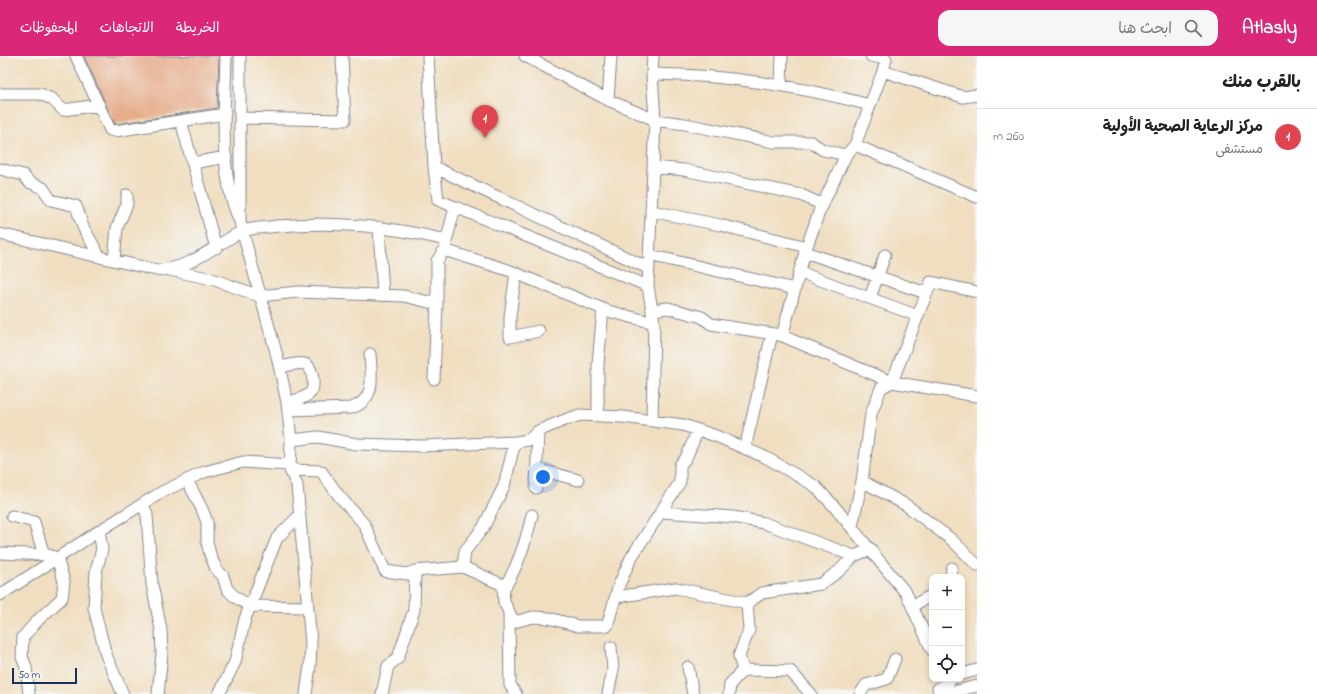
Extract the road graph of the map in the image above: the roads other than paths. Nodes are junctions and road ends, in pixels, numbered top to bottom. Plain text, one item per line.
1 (76, 56) edge
2 (226, 56) edge
3 (240, 56) edge
4 (342, 56) edge
5 (428, 56) edge
6 (524, 56) edge
7 (611, 56) edge
8 (653, 56) edge
9 (782, 56) edge
10 (871, 56) edge
11 (886, 57) edge
12 (883, 72) junction
13 (652, 74) junction
14 (781, 84) junction
15 (0, 94) edge
16 (977, 95) edge
17 (608, 100) junction
18 (870, 104) junction
19 (99, 105) junction
20 (225, 114) junction
21 (240, 118) junction
22 (655, 120) junction
23 (181, 121) junction
24 (855, 145) junction
25 (240, 147) junction
26 (226, 152) junction
27 (846, 155) junction
28 (193, 163) junction
29 (434, 167) junction
30 (653, 167) junction
31 (0, 169) edge
32 (127, 195) dead end
33 (977, 197) edge
34 (823, 205) junction
35 (455, 207) junction
36 (651, 211) junction
37 (241, 227) junction
38 (378, 227) junction
39 (0, 234) edge
40 (445, 245) junction
41 (216, 248) junction
42 (806, 250) junction
43 (649, 255) junction
44 (885, 255) dead end
45 (100, 257) junction
46 (114, 260) junction
47 (648, 268) junction
48 (170, 270) junction
49 (799, 272) junction
50 (516, 273) junction
51 (877, 277) junction
52 (648, 286) junction
53 (795, 289) junction
54 (977, 292) edge
55 (926, 293) junction
56 (260, 296) junction
57 (383, 296) junction
58 (870, 298) junction
59 (437, 304) junction
60 (603, 309) junction
61 (652, 310) junction
62 (918, 316) junction
63 (654, 323) junction
64 (539, 331) dead end
65 (777, 335) junction
66 (370, 354) dead end
67 (280, 367) junction
68 (434, 378) dead end
69 (892, 382) junction
70 (977, 396) edge
71 (288, 406) junction
72 (598, 416) junction
73 (652, 421) junction
74 (698, 430) junction
75 (538, 431) junction
76 (291, 440) junction
77 (514, 442) junction
78 (744, 448) junction
79 (290, 467) junction
80 (537, 469) junction
81 (187, 480) junction
82 (578, 480) dead end
83 (862, 481) junction
84 (536, 488) dead end
85 (142, 504) junction
86 (662, 512) junction
87 (532, 515) dead end
88 (12, 516) dead end
89 (299, 516) junction
90 (852, 526) junction
91 (99, 531) junction
92 (871, 549) junction
93 (0, 553) edge
94 (44, 554) junction
95 (854, 556) junction
96 (57, 558) junction
97 (977, 565) edge
98 (463, 567) junction
99 (415, 571) junction
100 (503, 590) junction
101 (0, 595) edge
102 (616, 597) junction
103 (929, 597) edge
104 (747, 603) junction
105 (250, 606) junction
106 (912, 606) junction
107 (307, 607) junction
108 (509, 612) junction
109 (930, 646) edge
110 (611, 647) dead end
111 (895, 659) dead end
112 (688, 667) dead end
113 (743, 670) junction
114 (977, 670) edge
115 (965, 673) edge
116 (947, 682) edge
117 (977, 686) edge
118 (938, 688) edge
119 (29, 694) edge
120 (123, 694) edge
121 (158, 694) edge
122 (219, 694) edge
123 (306, 694) edge
124 (382, 694) edge
125 (516, 694) edge
126 (608, 694) edge
127 (693, 694) edge
128 (729, 694) edge
129 (811, 694) edge
130 (860, 694) edge

1 - 19 street
2 - 20 street
3 - 21 street
4 - 21 street
5 - 29 street
6 - 17 street
7 - 17 street
8 - 13 street
9 - 14 street
10 - 11 street
11 - 12 street
12 - 16 street
12 - 18 street
13 - 14 street
13 - 22 street
14 - 18 street
15 - 19 street
17 - 22 street
18 - 24 street
19 - 23 street
20 - 23 street
20 - 26 street
21 - 25 street
22 - 27 street
22 - 30 street
23 - 28 street
24 - 27 street
24 - 33 street
25 - 26 street
25 - 37 street
26 - 28 street
26 - 37 street
27 - 34 street
28 - 41 street
29 - 35 street
29 - 47 street
30 - 34 street
30 - 36 street
31 - 45 street
32 - 46 street
34 - 42 street
35 - 40 street
35 - 52 street
36 - 42 street
36 - 43 street
37 - 38 street
37 - 41 street
37 - 56 street
38 - 40 street
38 - 57 street
39 - 45 street
40 - 50 street
40 - 59 street
41 - 48 street
42 - 49 street
42 - 51 street
43 - 47 street
43 - 53 street
44 - 51 street
45 - 46 street
46 - 48 street
47 - 52 street
48 - 56 street
49 - 53 street
49 - 58 street
50 - 60 street
50 - 64 street
51 - 55 street
51 - 58 street
52 - 61 street
53 - 65 street
54 - 55 street
55 - 62 street
56 - 57 street
56 - 67 street
57 - 59 street
58 - 62 street
59 - 68 street
60 - 63 street
60 - 72 street
61 - 63 street
61 - 65 street
62 - 69 street
63 - 73 street
65 - 69 street
65 - 78 street
66 - 71 street
67 - 71 street
67 - 71 street
69 - 70 street
69 - 83 street
71 - 76 street
72 - 73 street
72 - 75 street
73 - 74 street
74 - 78 street
74 - 86 street
75 - 77 street
75 - 80 street
76 - 77 street
76 - 79 street
77 - 98 street
78 - 90 street
79 - 81 street
79 - 89 street
79 - 99 street
80 - 82 street
80 - 84 street
81 - 85 street
81 - 105 street
83 - 90 street
83 - 97 street
85 - 91 street
85 - 121 street
86 - 95 street
86 - 102 street
87 - 100 street
88 - 94 street
89 - 105 street
89 - 107 street
90 - 92 street
91 - 96 street
91 - 120 street
92 - 95 street
92 - 106 street
93 - 94 street
94 - 96 street
95 - 104 street
96 - 101 street
96 - 119 street
98 - 99 street
98 - 100 street
99 - 124 street
100 - 108 street
102 - 104 street
102 - 108 street
103 - 106 street
104 - 113 street
105 - 107 street
105 - 122 street
106 - 109 street
107 - 123 street
108 - 125 street
110 - 126 street
111 - 130 street
112 - 127 street
113 - 128 street
113 - 129 street
114 - 115 street
116 - 118 street
117 - 118 street

